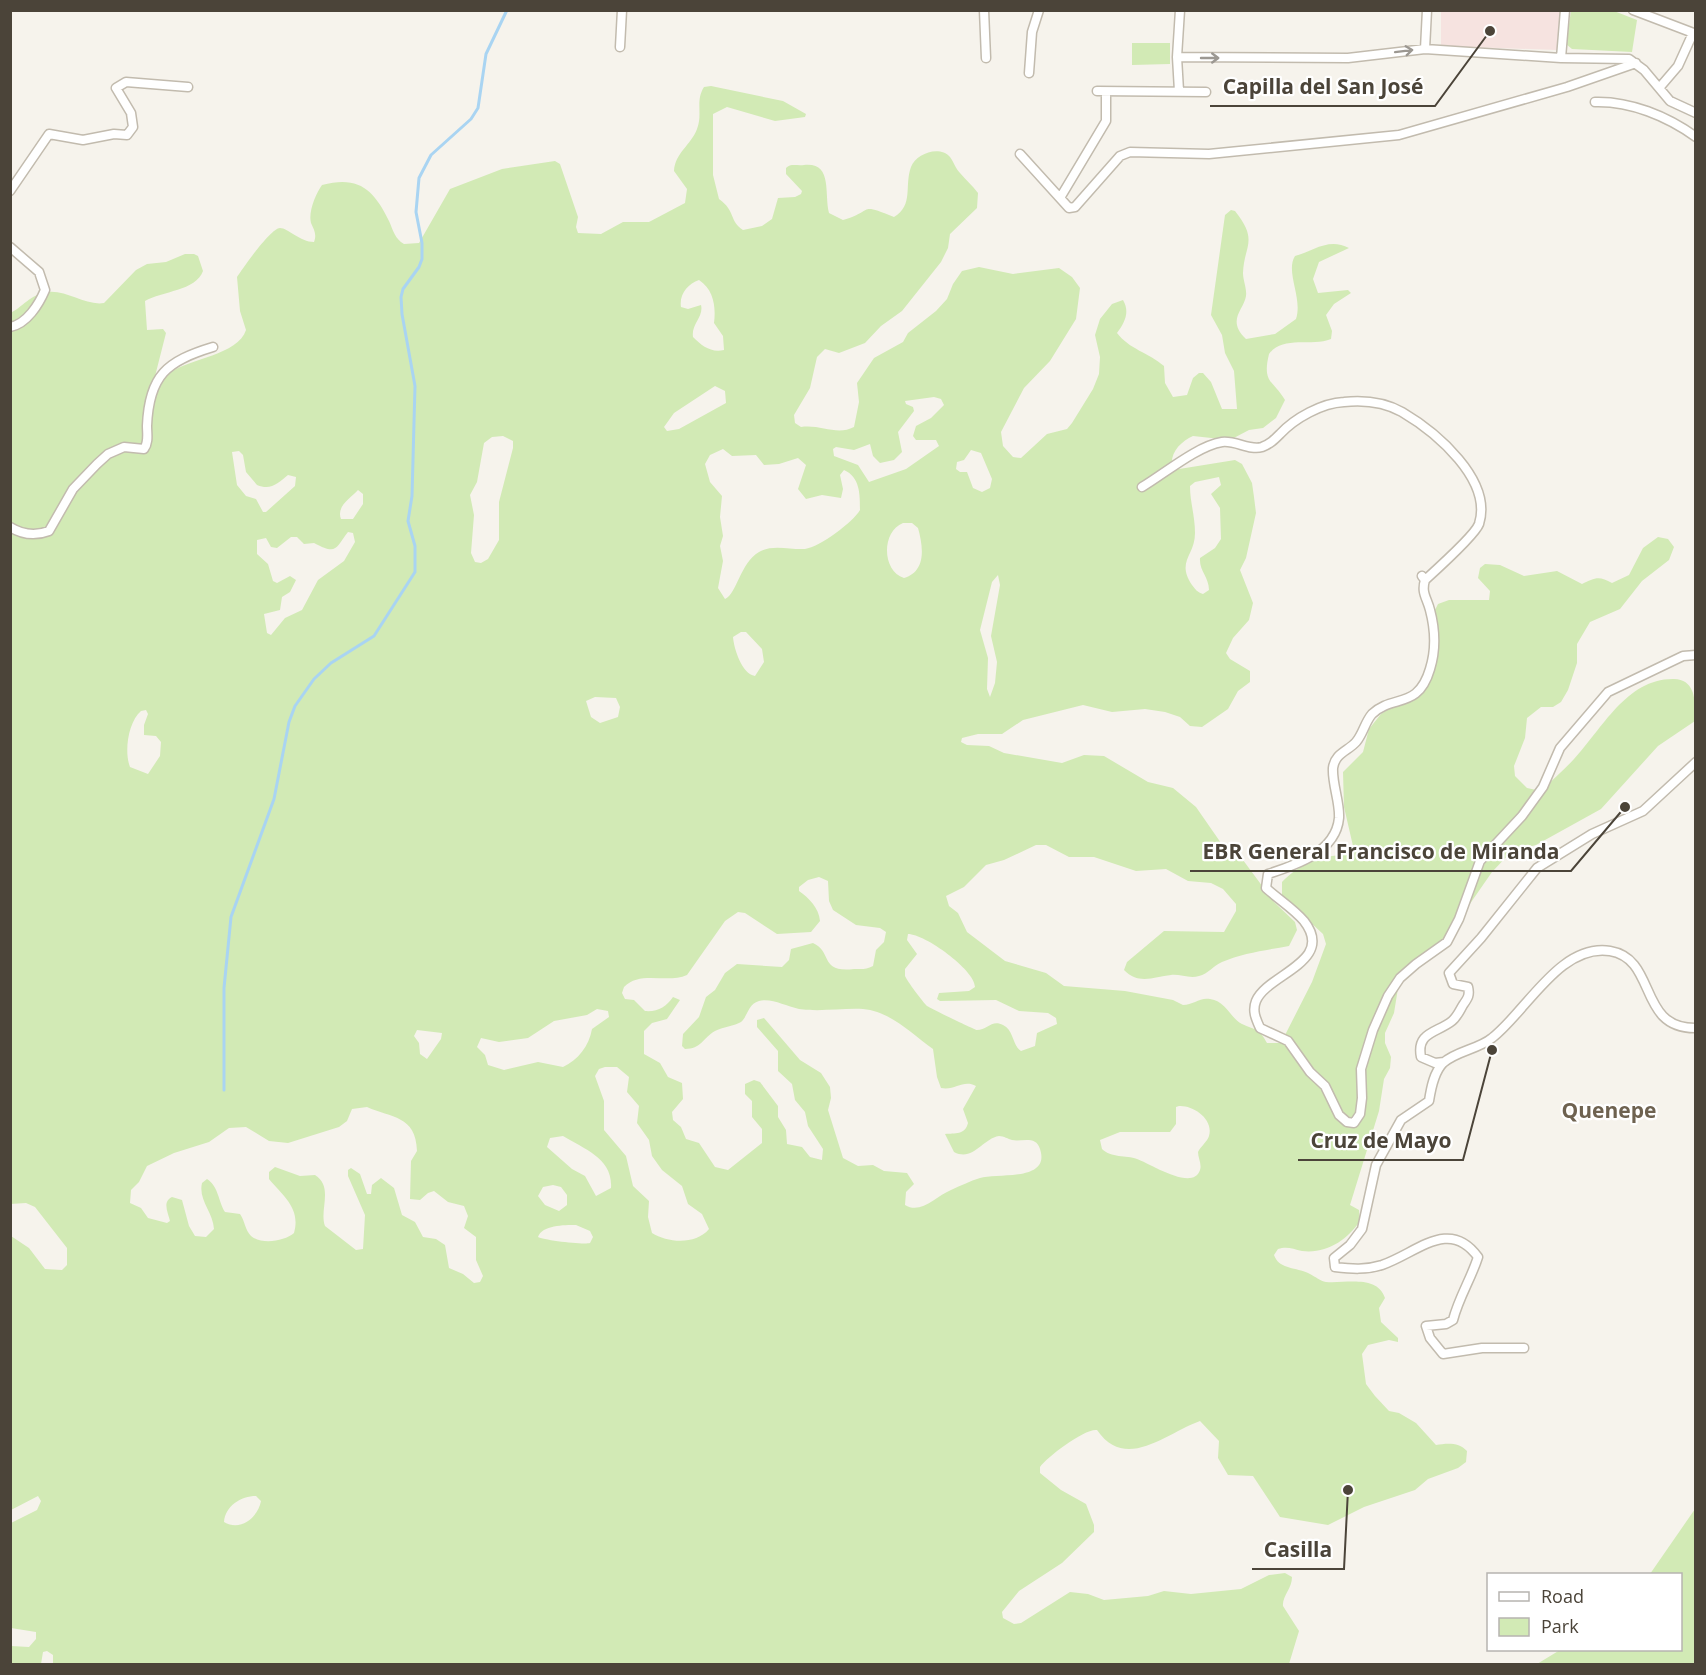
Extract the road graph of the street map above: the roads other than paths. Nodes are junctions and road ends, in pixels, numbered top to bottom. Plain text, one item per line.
1 (622, 10) edge
2 (984, 10) edge
3 (1039, 10) edge
4 (1180, 10) edge
5 (1427, 10) edge
6 (1565, 10) edge
7 (1633, 10) edge
8 (1694, 33) edge
9 (621, 47) dead end
10 (1425, 49) junction
11 (1177, 57) junction
12 (986, 58) dead end
13 (1561, 58) junction
14 (1636, 63) junction
15 (1029, 73) dead end
16 (188, 87) dead end
17 (1660, 87) junction
18 (1179, 91) junction
19 (1206, 92) dead end
20 (1595, 102) dead end
21 (1695, 113) edge
22 (1695, 137) edge
23 (1020, 154) dead end
24 (10, 191) edge
25 (1060, 198) junction
26 (10, 247) edge
27 (10, 327) edge
28 (213, 347) dead end
29 (1142, 487) dead end
30 (10, 528) edge
31 (1695, 655) edge
32 (1695, 762) edge
33 (1695, 1028) edge
34 (1444, 1062) junction
35 (1524, 1348) dead end

1 - 9 street
2 - 12 street
3 - 15 street
4 - 11 street
5 - 10 street
6 - 13 street
7 - 8 street
8 - 17 street
11 -> 10 street
10 - 13 street
11 - 18 street
13 - 14 street
14 - 17 street
14 - 25 street
16 - 24 street
17 - 21 street
18 - 19 street
18 - 25 street
20 - 22 street
23 - 25 street
26 - 27 street
28 - 30 street
29 - 31 street
32 - 34 street
33 - 34 street
34 - 35 street

